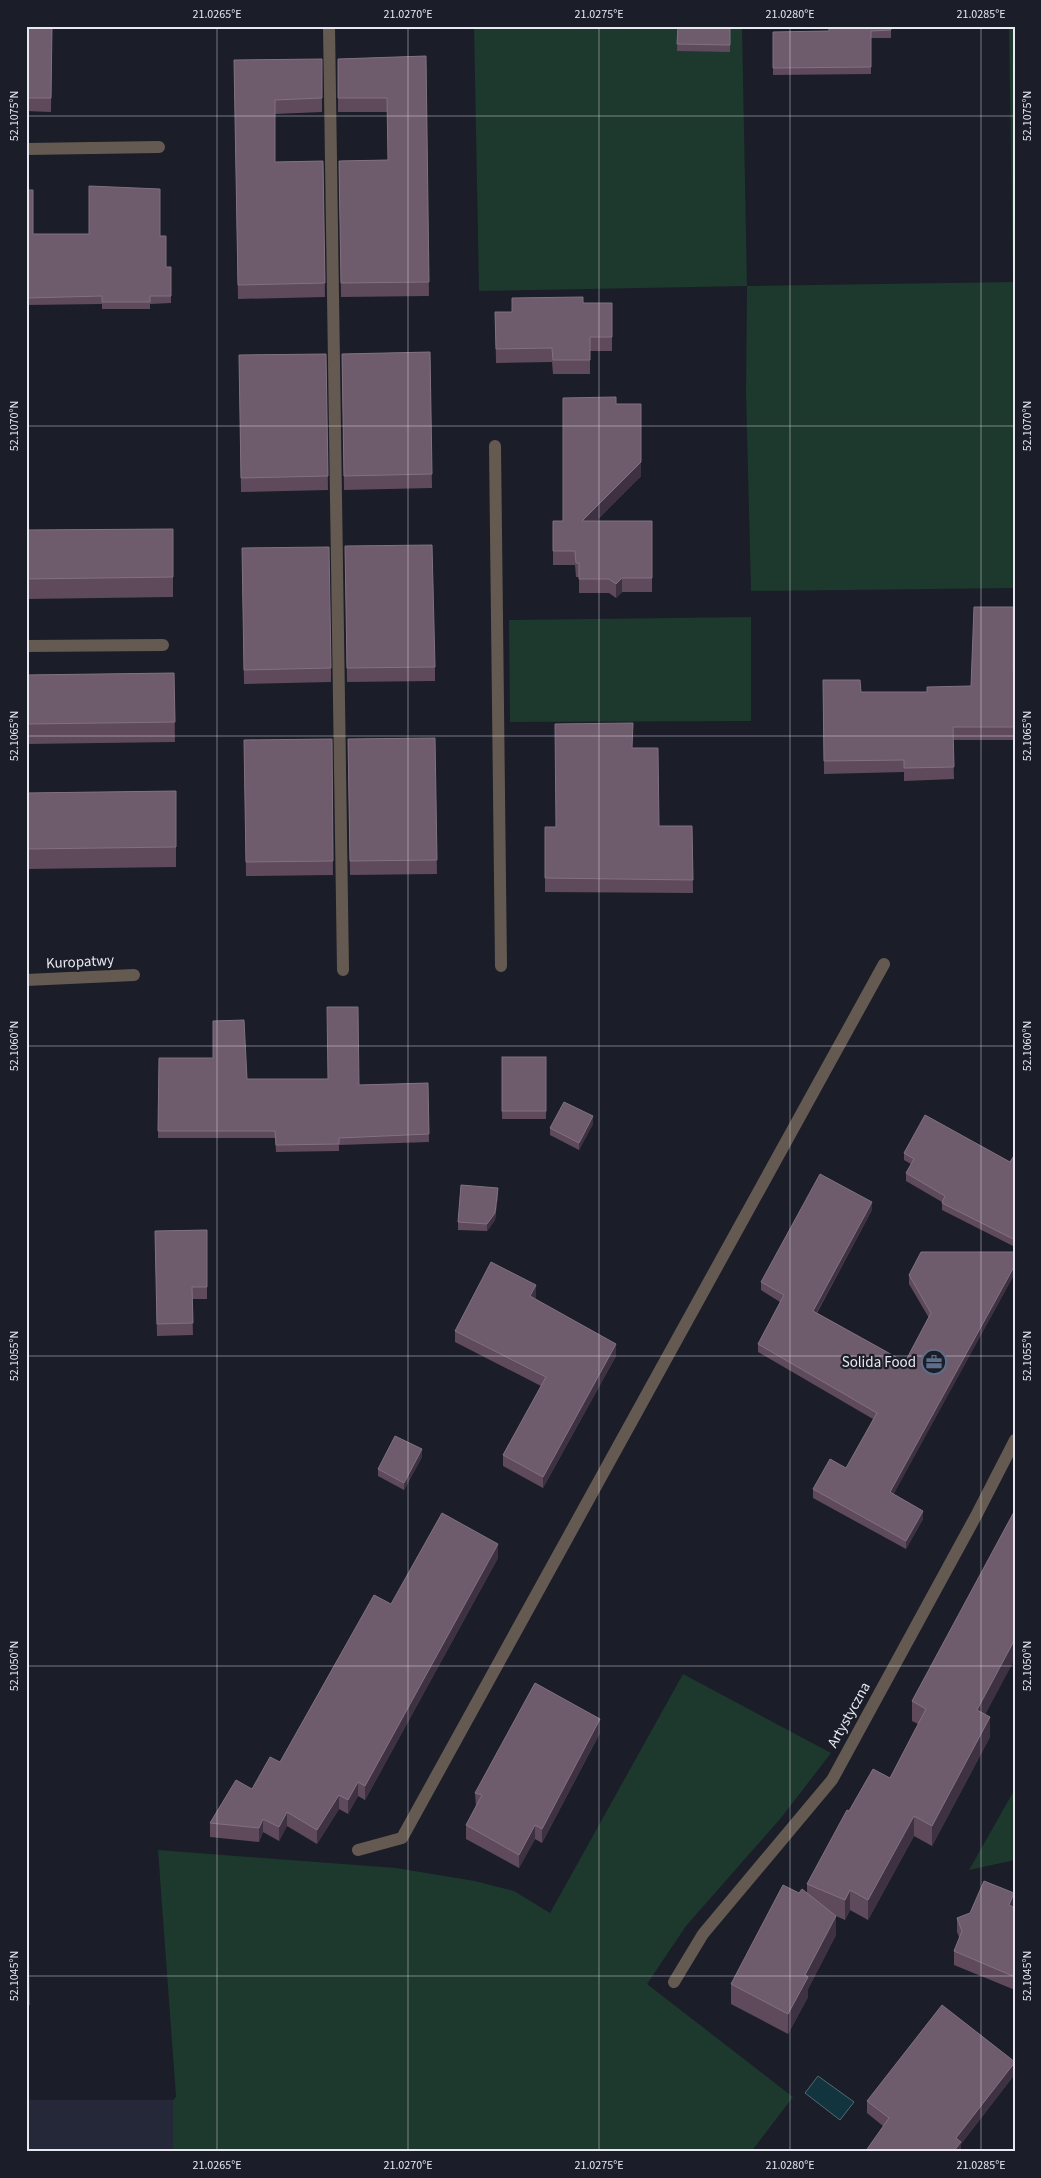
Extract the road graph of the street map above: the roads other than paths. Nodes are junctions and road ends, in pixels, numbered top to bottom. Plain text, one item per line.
1 (329, 26) edge
2 (159, 147) dead end
3 (26, 149) edge
4 (495, 446) dead end
5 (163, 645) dead end
6 (26, 646) edge
7 (884, 964) dead end
8 (501, 966) dead end
9 (342, 970) dead end
10 (134, 975) dead end
11 (26, 980) edge
12 (1015, 1440) edge
13 (358, 1850) dead end
14 (674, 1982) dead end

1 - 9 street
2 - 3 street
4 - 8 street
5 - 6 street
7 - 13 street
10 - 11 street, Kuropatwy
12 - 14 street, Artystyczna

